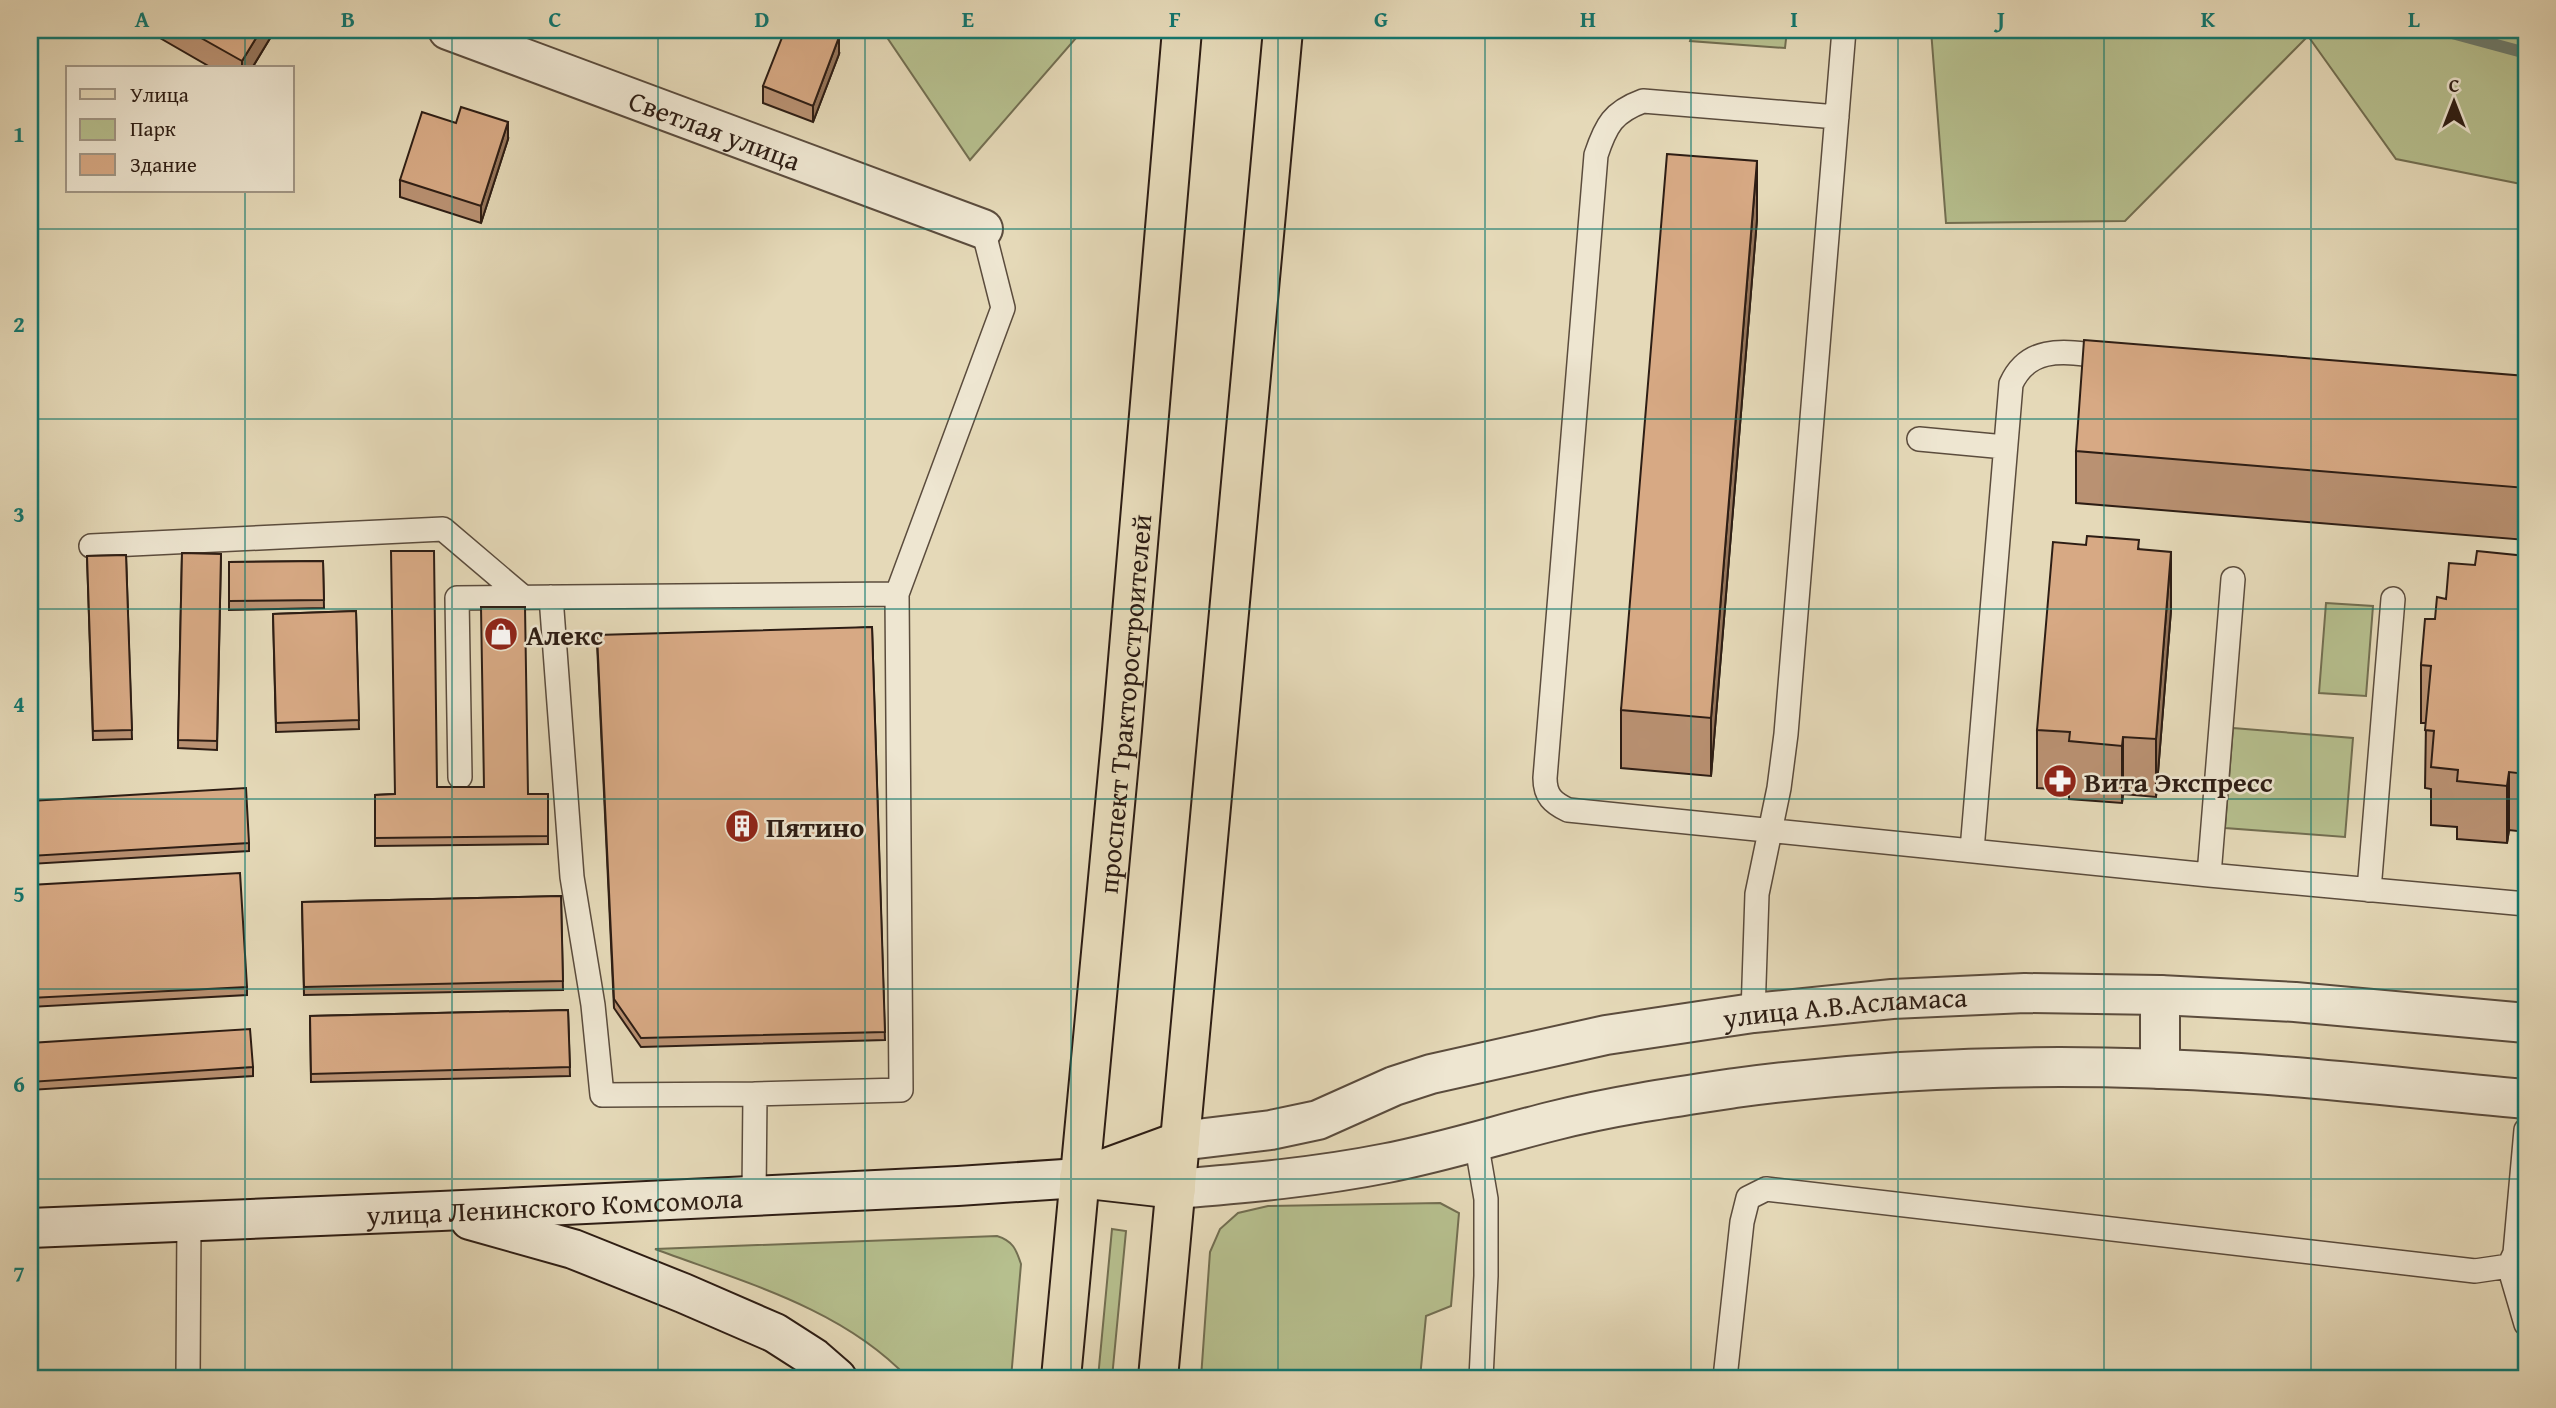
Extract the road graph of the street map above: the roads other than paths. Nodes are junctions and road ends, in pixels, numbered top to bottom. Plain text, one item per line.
1 (448, 30) edge
2 (1182, 30) edge
3 (1283, 30) edge
4 (1844, 30) edge
5 (1837, 117) junction
6 (983, 229) joint
7 (2136, 359) edge
8 (1919, 439) dead end
9 (2006, 447) junction
10 (91, 546) dead end
11 (2233, 579) dead end
12 (897, 594) junction
13 (523, 597) junction
14 (551, 597) junction
15 (2393, 599) dead end
16 (460, 776) dead end
17 (1769, 830) junction
18 (1972, 850) junction
19 (2209, 875) junction
20 (2369, 890) junction
21 (2526, 904) edge
22 (2160, 995) junction
23 (1753, 1013) junction
24 (2526, 1023) edge
25 (2160, 1069) junction
26 (755, 1094) junction
27 (2526, 1099) edge
28 (2526, 1130) edge
29 (1180, 1141) junction
30 (1476, 1141) junction
31 (1079, 1178) junction
32 (1177, 1189) junction
33 (754, 1195) junction
34 (441, 1211) junction
35 (189, 1222) junction
36 (30, 1228) edge
37 (2509, 1266) junction
38 (2526, 1324) edge
39 (188, 1378) edge
40 (837, 1378) edge
41 (1061, 1378) edge
42 (1158, 1378) edge
43 (1481, 1378) edge
44 (1725, 1378) edge

1 - 6 street, Светлая улица
2 - 31 main road, проспект Тракторостроителей
3 - 29 main road
4 - 5 lane
5 - 17 lane
5 - 17 lane
6 - 12 lane
7 - 9 lane
8 - 9 lane
9 - 18 lane
10 - 13 lane
11 - 19 lane
12 - 14 lane
12 - 26 lane
13 - 14 lane
13 - 16 lane
14 - 26 lane
15 - 20 lane
17 - 18 lane
17 - 23 lane
18 - 19 lane
19 - 20 lane
20 - 21 lane
22 - 23 street, улица А.В.Асламаса
22 - 24 street, улица А.В.Асламаса
22 - 25 street
23 - 29 street, улица А.В.Асламаса
25 - 27 street
25 - 30 street
26 - 33 lane
28 - 37 lane
29 - 31 main road
29 - 32 main road
30 - 32 street
30 - 43 lane
31 - 32 main road
31 - 33 street, улица Ленинского Комсомола
31 - 41 main road, проспект Тракторостроителей
32 - 42 main road
33 - 34 street, улица Ленинского Комсомола
34 - 35 street, улица Ленинского Комсомола
34 - 40 street
35 - 36 street, улица Ленинского Комсомола
35 - 39 lane
37 - 38 lane
37 - 44 lane

